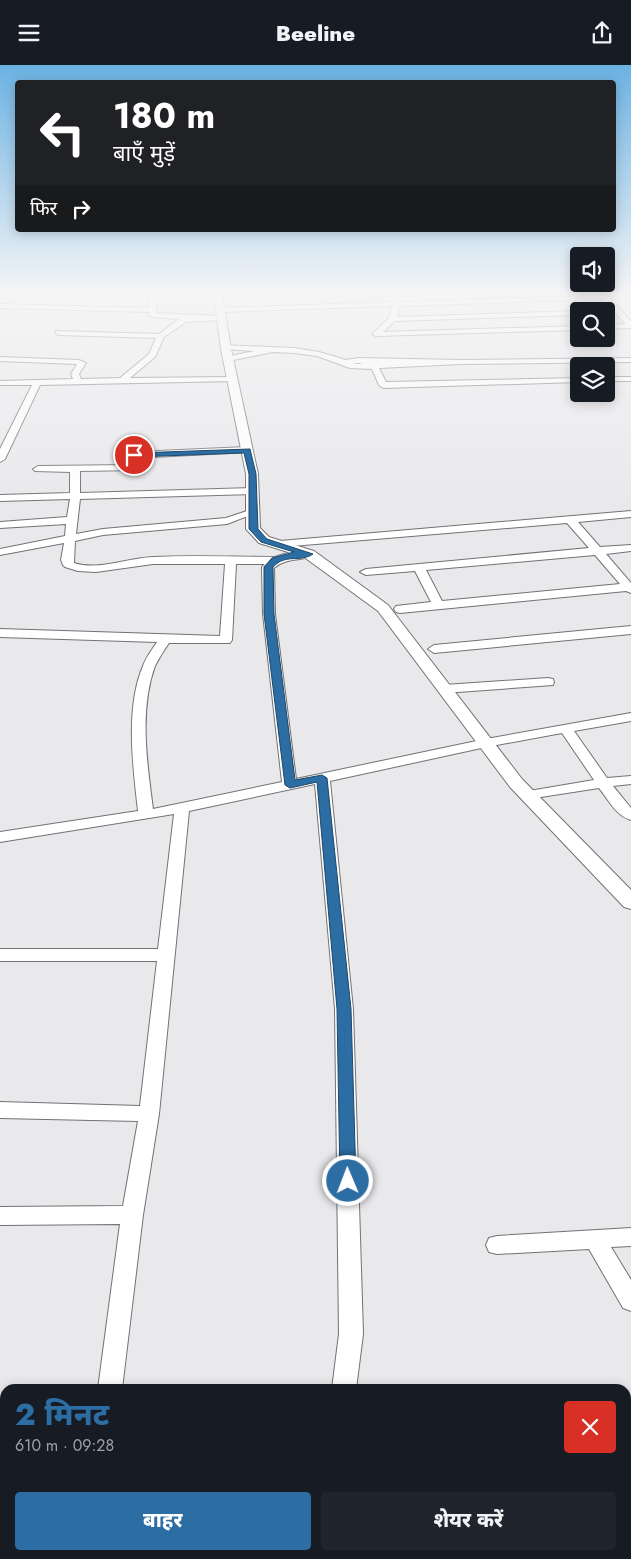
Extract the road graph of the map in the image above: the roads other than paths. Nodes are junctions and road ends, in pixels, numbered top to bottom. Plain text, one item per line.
1 (82, 365) edge
2 (141, 365) edge
3 (229, 365) edge
4 (350, 365) edge
5 (362, 365) edge
6 (370, 365) edge
7 (477, 365) edge
8 (600, 365) edge
9 (533, 375) junction
10 (232, 379) junction
11 (570, 379) edge
12 (615, 379) edge
13 (631, 379) edge
14 (78, 381) junction
15 (122, 381) junction
16 (0, 383) edge
17 (37, 383) junction
18 (247, 451) junction
19 (134, 455) dead end
20 (0, 459) edge
21 (133, 468) dead end
22 (38, 469) dead end
23 (76, 469) junction
24 (253, 491) junction
25 (75, 496) junction
26 (0, 498) edge
27 (253, 512) junction
28 (631, 514) edge
29 (570, 519) junction
30 (72, 520) junction
31 (0, 525) edge
32 (69, 539) junction
33 (280, 544) junction
34 (631, 548) edge
35 (598, 551) junction
36 (0, 552) edge
37 (309, 554) junction
38 (275, 560) junction
39 (231, 561) junction
40 (419, 568) junction
41 (366, 572) dead end
42 (630, 589) edge
43 (439, 606) junction
44 (400, 609) dead end
45 (631, 630) edge
46 (0, 633) edge
47 (165, 639) junction
48 (434, 649) dead end
49 (548, 682) dead end
50 (444, 689) junction
51 (631, 717) edge
52 (566, 729) junction
53 (486, 743) junction
54 (322, 778) junction
55 (631, 780) edge
56 (603, 783) junction
57 (290, 785) junction
58 (528, 795) junction
59 (182, 808) junction
60 (146, 814) junction
61 (631, 815) edge
62 (0, 837) edge
63 (631, 902) edge
64 (0, 955) edge
65 (167, 955) junction
66 (0, 1110) edge
67 (149, 1114) junction
68 (132, 1215) junction
69 (0, 1216) edge
70 (631, 1237) edge
71 (595, 1239) junction
72 (497, 1245) dead end
73 (631, 1301) edge
74 (111, 1384) edge
75 (345, 1384) edge

1 - 14 street
2 - 15 street
3 - 10 street
4 - 5 street
6 - 9 street
7 - 9 street
8 - 9 street
9 - 11 street
10 - 15 street
10 - 18 street
12 - 13 street
14 - 15 street
14 - 17 street
16 - 17 street
17 - 20 street
18 - 19 street
18 - 24 street
21 - 23 street
22 - 23 street
23 - 25 street
24 - 25 street
24 - 27 street
25 - 26 street
25 - 30 street
27 - 32 street
27 - 33 street
28 - 29 street
29 - 33 street
29 - 35 street
30 - 31 street
30 - 32 street
32 - 36 street
32 - 39 street
33 - 37 street
34 - 35 street
35 - 40 street
35 - 42 street
37 - 38 street
37 - 50 street
38 - 39 street
38 - 57 street
39 - 47 street
40 - 41 street
40 - 43 street
42 - 43 street
43 - 44 street
45 - 48 street
46 - 47 street
47 - 60 street
49 - 50 street
50 - 53 street
51 - 52 street
52 - 53 street
52 - 56 street
53 - 54 street
53 - 58 street
54 - 57 street
54 - 75 street
55 - 56 street
56 - 58 street
56 - 61 street
57 - 59 street
58 - 63 street
59 - 60 street
59 - 65 street
60 - 62 street
64 - 65 street
65 - 67 street
66 - 67 street
67 - 68 street
68 - 69 street
68 - 74 street
70 - 71 street
71 - 72 street
71 - 73 street

